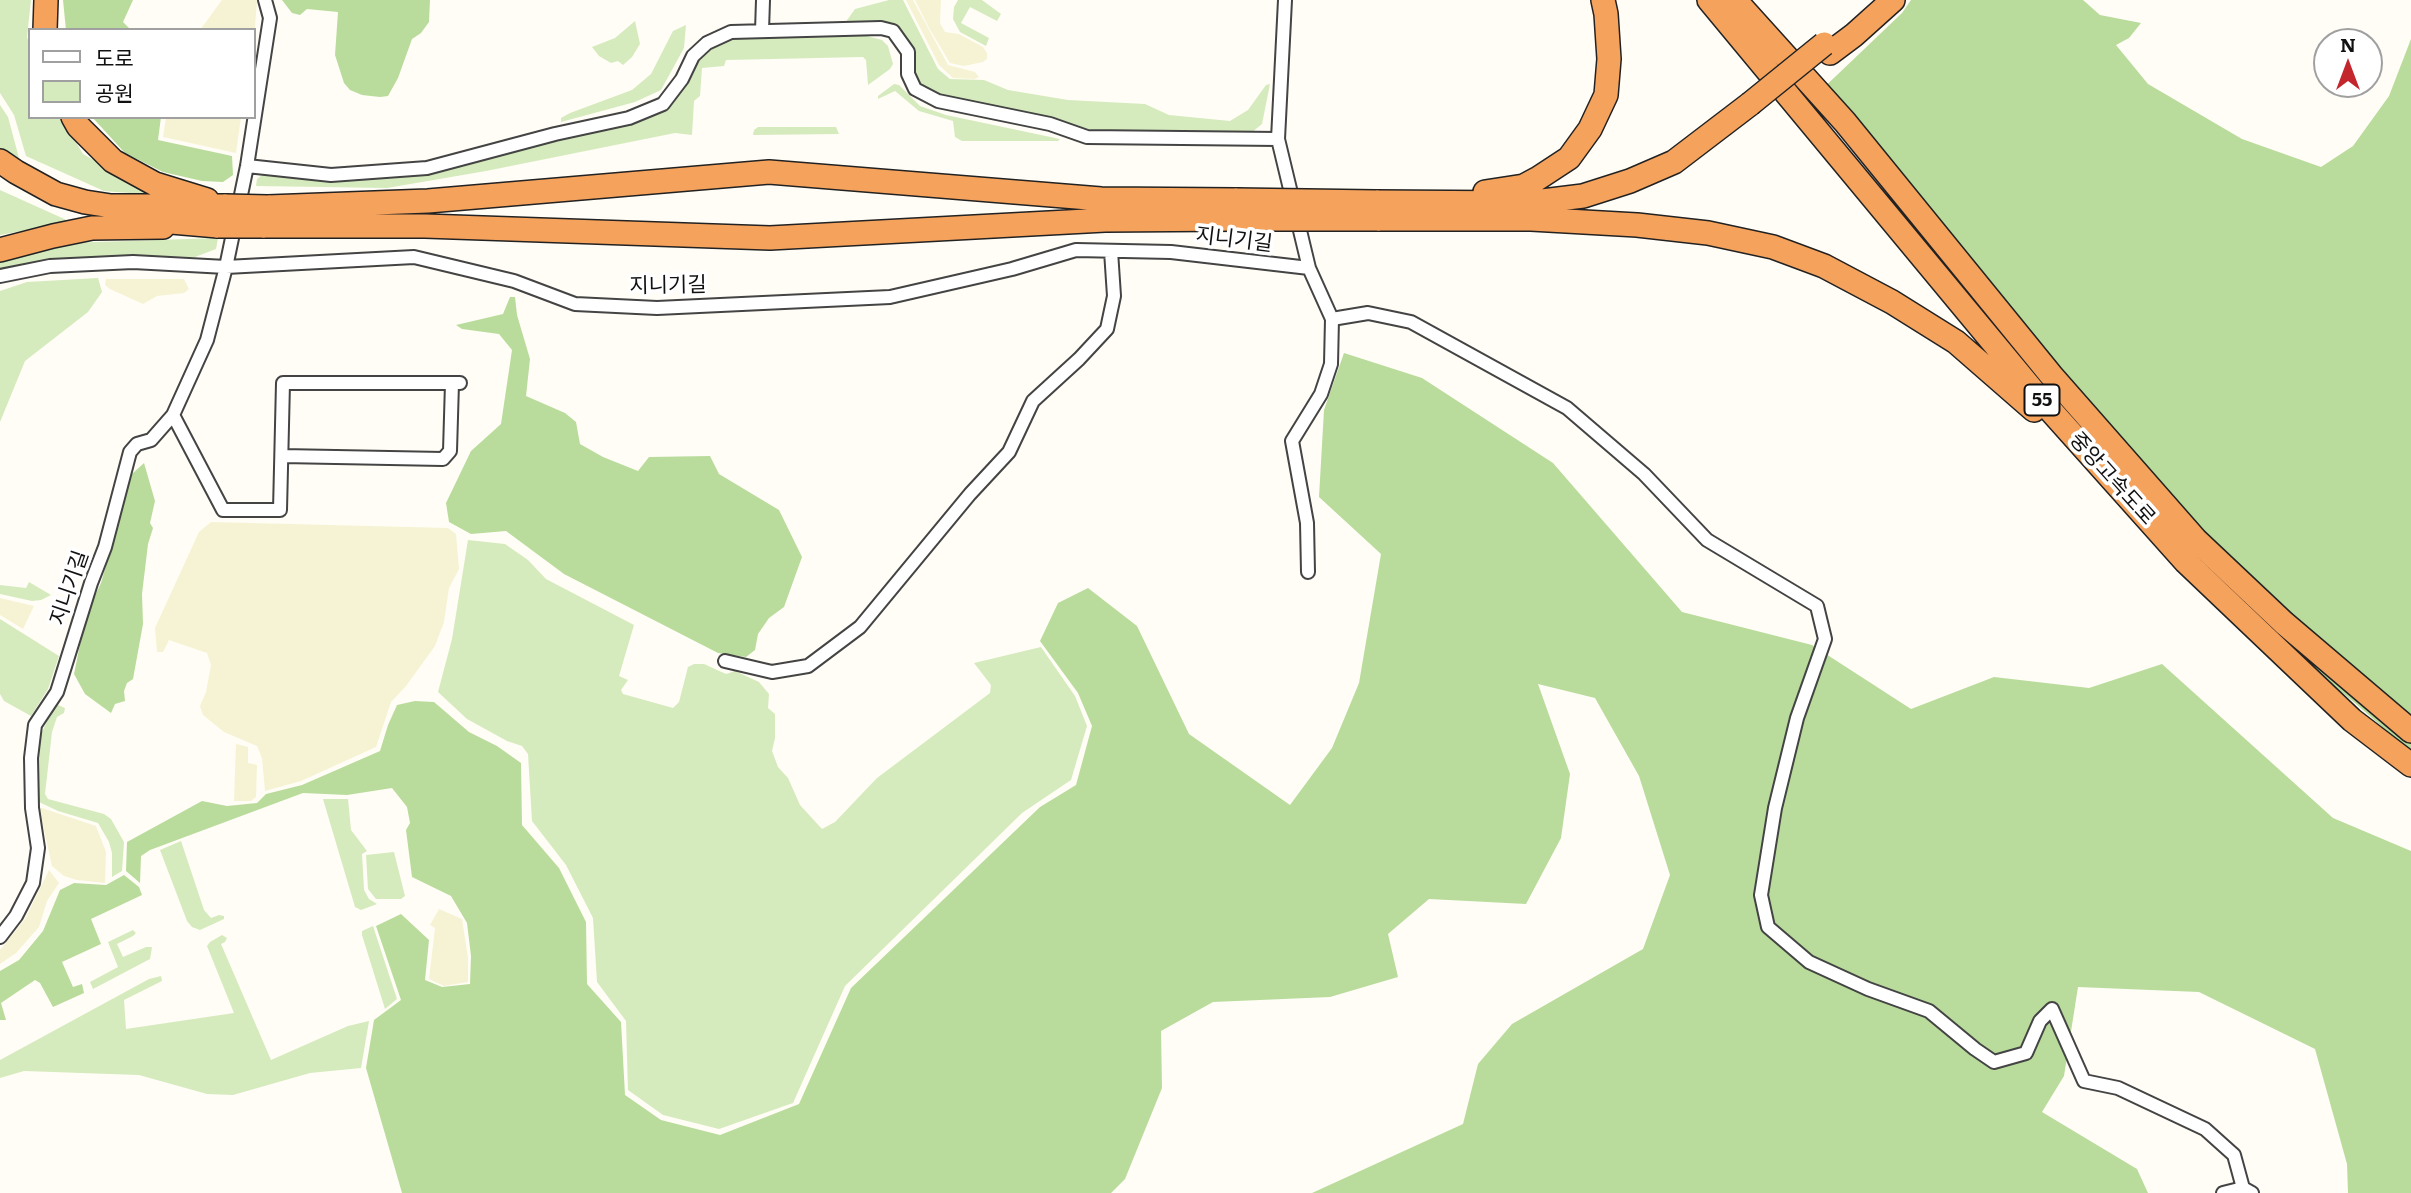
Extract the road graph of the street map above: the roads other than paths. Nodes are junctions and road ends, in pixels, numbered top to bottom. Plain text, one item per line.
1 (46, 0) edge
2 (265, 0) edge
3 (763, 0) edge
4 (1285, 0) edge
5 (1603, 0) edge
6 (1709, 0) edge
7 (1735, 0) edge
8 (1757, 0) edge
9 (1872, 0) edge
10 (1893, 0) edge
11 (45, 28) edge
12 (762, 31) junction
13 (1827, 48) junction
14 (256, 108) edge
15 (1756, 109) junction
16 (74, 119) edge
17 (254, 119) edge
18 (1845, 122) junction
19 (1278, 139) junction
20 (0, 161) edge
21 (247, 166) junction
22 (0, 175) edge
23 (1384, 207) junction
24 (1238, 210) junction
25 (222, 216) junction
26 (265, 217) junction
27 (1531, 219) junction
28 (0, 250) edge
29 (1111, 251) junction
30 (226, 267) junction
31 (1309, 268) junction
32 (0, 276) edge
33 (1332, 319) junction
34 (173, 415) junction
35 (282, 456) junction
36 (2115, 482) junction
37 (1308, 572) dead end
38 (725, 661) dead end
39 (2411, 731) edge
40 (2411, 765) edge
41 (0, 937) edge
42 (2247, 1190) edge
43 (2222, 1193) edge

1 - 11 highway
2 - 14 street, 지니기길
3 - 12 street
4 - 19 street
5 - 23 highway
6 - 36 highway, 중앙고속도로 / 55
7 - 18 highway, 중앙고속도로 / 55
8 - 18 highway
9 - 13 highway
10 - 13 highway
12 - 19 street
12 - 21 street
13 - 15 highway
15 - 23 highway
15 - 27 highway
16 - 25 highway
17 - 21 street, 지니기길
18 - 39 highway, 중앙고속도로 / 55
19 - 31 street
20 - 25 highway
21 - 30 street, 지니기길
22 - 25 highway
23 - 24 highway, bridge
23 - 27 highway
24 - 26 highway
24 - 26 highway
25 - 26 highway, bridge
25 - 28 highway
27 - 36 highway
29 - 30 street, 지니기길
29 - 31 street, 지니기길
29 - 38 street
30 - 32 street, 지니기길
30 - 34 street, 지니기길
31 - 33 street
33 - 37 street
33 - 42 street
34 - 35 street
34 - 41 street, 지니기길
35 - 35 street
36 - 40 highway, 중앙고속도로 / 55
42 - 43 street

